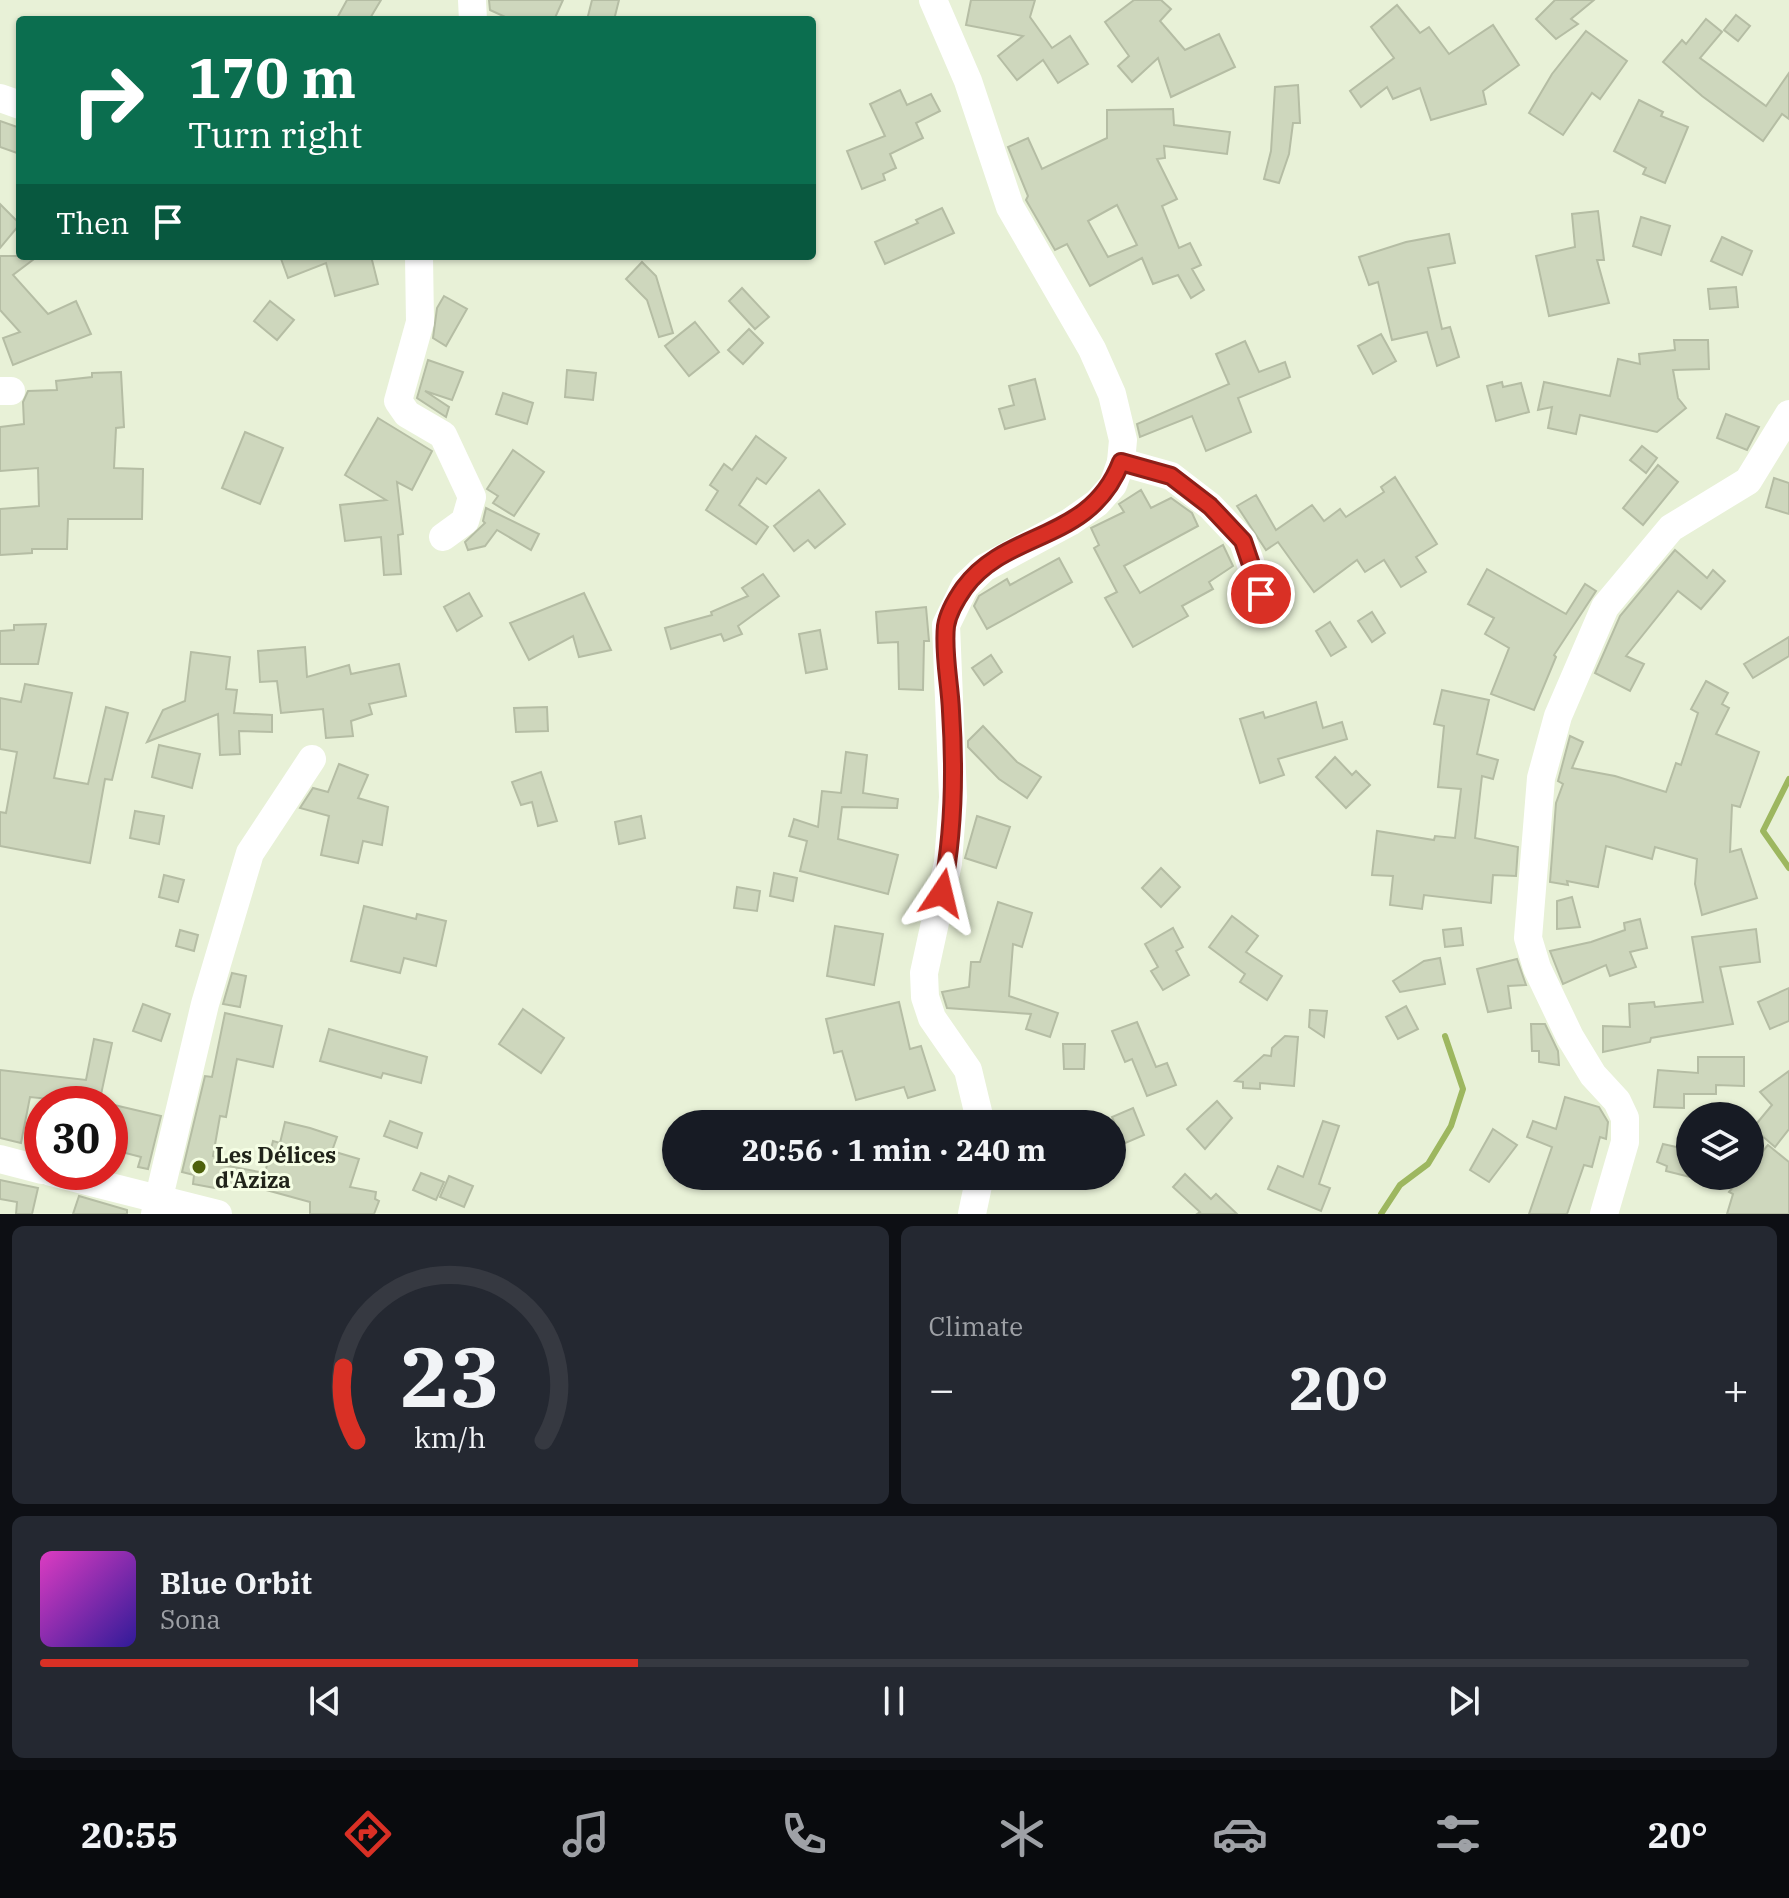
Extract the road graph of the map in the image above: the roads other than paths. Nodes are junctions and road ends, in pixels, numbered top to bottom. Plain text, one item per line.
1 (933, 0) edge
2 (419, 260) edge
3 (1789, 414) edge
4 (1121, 462) junction
5 (443, 537) dead end
6 (1261, 594) dead end
7 (312, 759) dead end
8 (978, 1110) edge
9 (0, 1159) edge
10 (24, 1165) edge
11 (107, 1190) edge
12 (977, 1190) edge
13 (156, 1206) edge
14 (218, 1214) edge
15 (972, 1214) edge
16 (1604, 1214) edge

1 - 4 street
2 - 5 street
3 - 16 street
4 - 6 street
4 - 8 street
7 - 13 street
9 - 10 street
11 - 13 street
12 - 15 street
13 - 14 street

